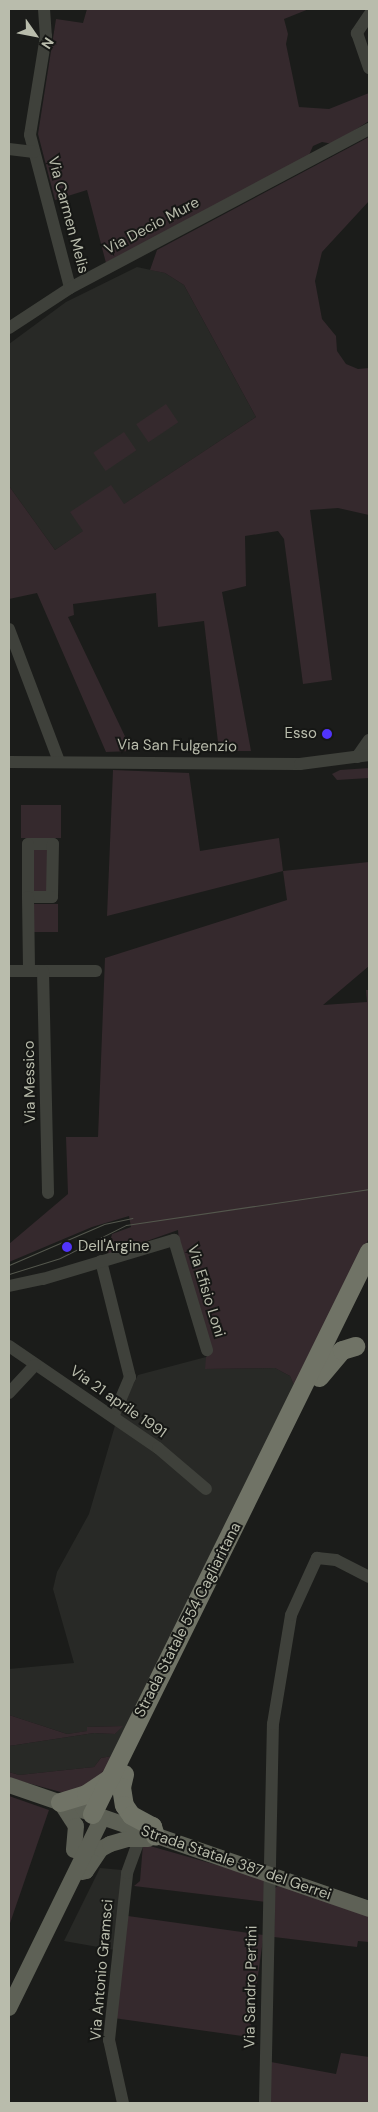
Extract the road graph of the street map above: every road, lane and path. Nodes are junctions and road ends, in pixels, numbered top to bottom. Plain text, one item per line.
1 (44, 9) edge
2 (369, 15) edge
3 (369, 68) edge
4 (369, 130) edge
5 (9, 148) edge
6 (34, 152) junction
7 (70, 288) junction
8 (9, 328) edge
9 (9, 629) edge
10 (369, 740) edge
11 (359, 757) edge
12 (59, 761) junction
13 (9, 762) edge
14 (28, 897) dead end
15 (9, 971) edge
16 (29, 971) junction
17 (43, 971) junction
18 (96, 971) dead end
19 (48, 1193) dead end
20 (369, 1251) edge
21 (101, 1261) junction
22 (369, 1274) edge
23 (9, 1286) edge
24 (9, 1346) edge
25 (355, 1346) dead end
26 (207, 1350) dead end
27 (35, 1365) junction
28 (319, 1377) junction
29 (9, 1393) edge
30 (113, 1417) junction
31 (206, 1489) dead end
32 (369, 1577) edge
33 (117, 1775) junction
34 (9, 1785) edge
35 (60, 1802) junction
36 (97, 1816) junction
37 (147, 1838) junction
38 (74, 1850) junction
39 (270, 1872) junction
40 (75, 1873) junction
41 (369, 1909) edge
42 (9, 1990) edge
43 (9, 2008) edge
44 (123, 2103) edge
45 (266, 2103) edge

1 - 6 street, Via Carmen Melis
2 - 3 street
4 - 7 street, Via Decio Mure
5 - 6 street
6 - 7 street, Via Carmen Melis
7 - 8 street, Via Decio Mure
9 - 12 street
10 - 11 street
11 - 12 street, Via San Fulgenzio
12 - 13 street, Via San Fulgenzio
14 - 16 street
15 - 16 street
16 - 17 street
17 - 18 street
17 - 19 street, Via Messico
20 - 33 highway, Strada Statale 554 Cagliaritana
21 - 23 street
21 - 26 street, Via Efisio Loni
21 - 30 street
22 - 28 highway, Strada Statale 554 Cagliaritana
24 - 27 street, Via 21 aprile 1991
25 - 28 highway
27 - 29 street
27 - 30 street, Via 21 aprile 1991
28 - 33 highway, Strada Statale 554 Cagliaritana
30 - 31 street, Via 21 aprile 1991
32 - 39 street, Via Sandro Pertini
33 - 35 highway
33 - 36 highway, Strada Statale 554 Cagliaritana
33 - 37 highway
34 - 35 main road, Strada Statale 387 del Gerrei
35 - 36 main road, Strada Statale 387 del Gerrei
35 - 38 main road
36 - 37 main road, Strada Statale 387 del Gerrei
36 - 38 main road, Strada Statale 554 Cagliaritana
36 - 40 main road, Strada Statale 554 Cagliaritana
37 - 39 main road, Strada Statale 387 del Gerrei
37 - 40 main road
37 - 44 street, Via Antonio Gramsci
38 - 42 main road, Strada Statale 554 Cagliaritana
39 - 41 main road, Strada Statale 387 del Gerrei
39 - 45 street, Via Sandro Pertini
40 - 43 main road, Strada Statale 554 Cagliaritana

